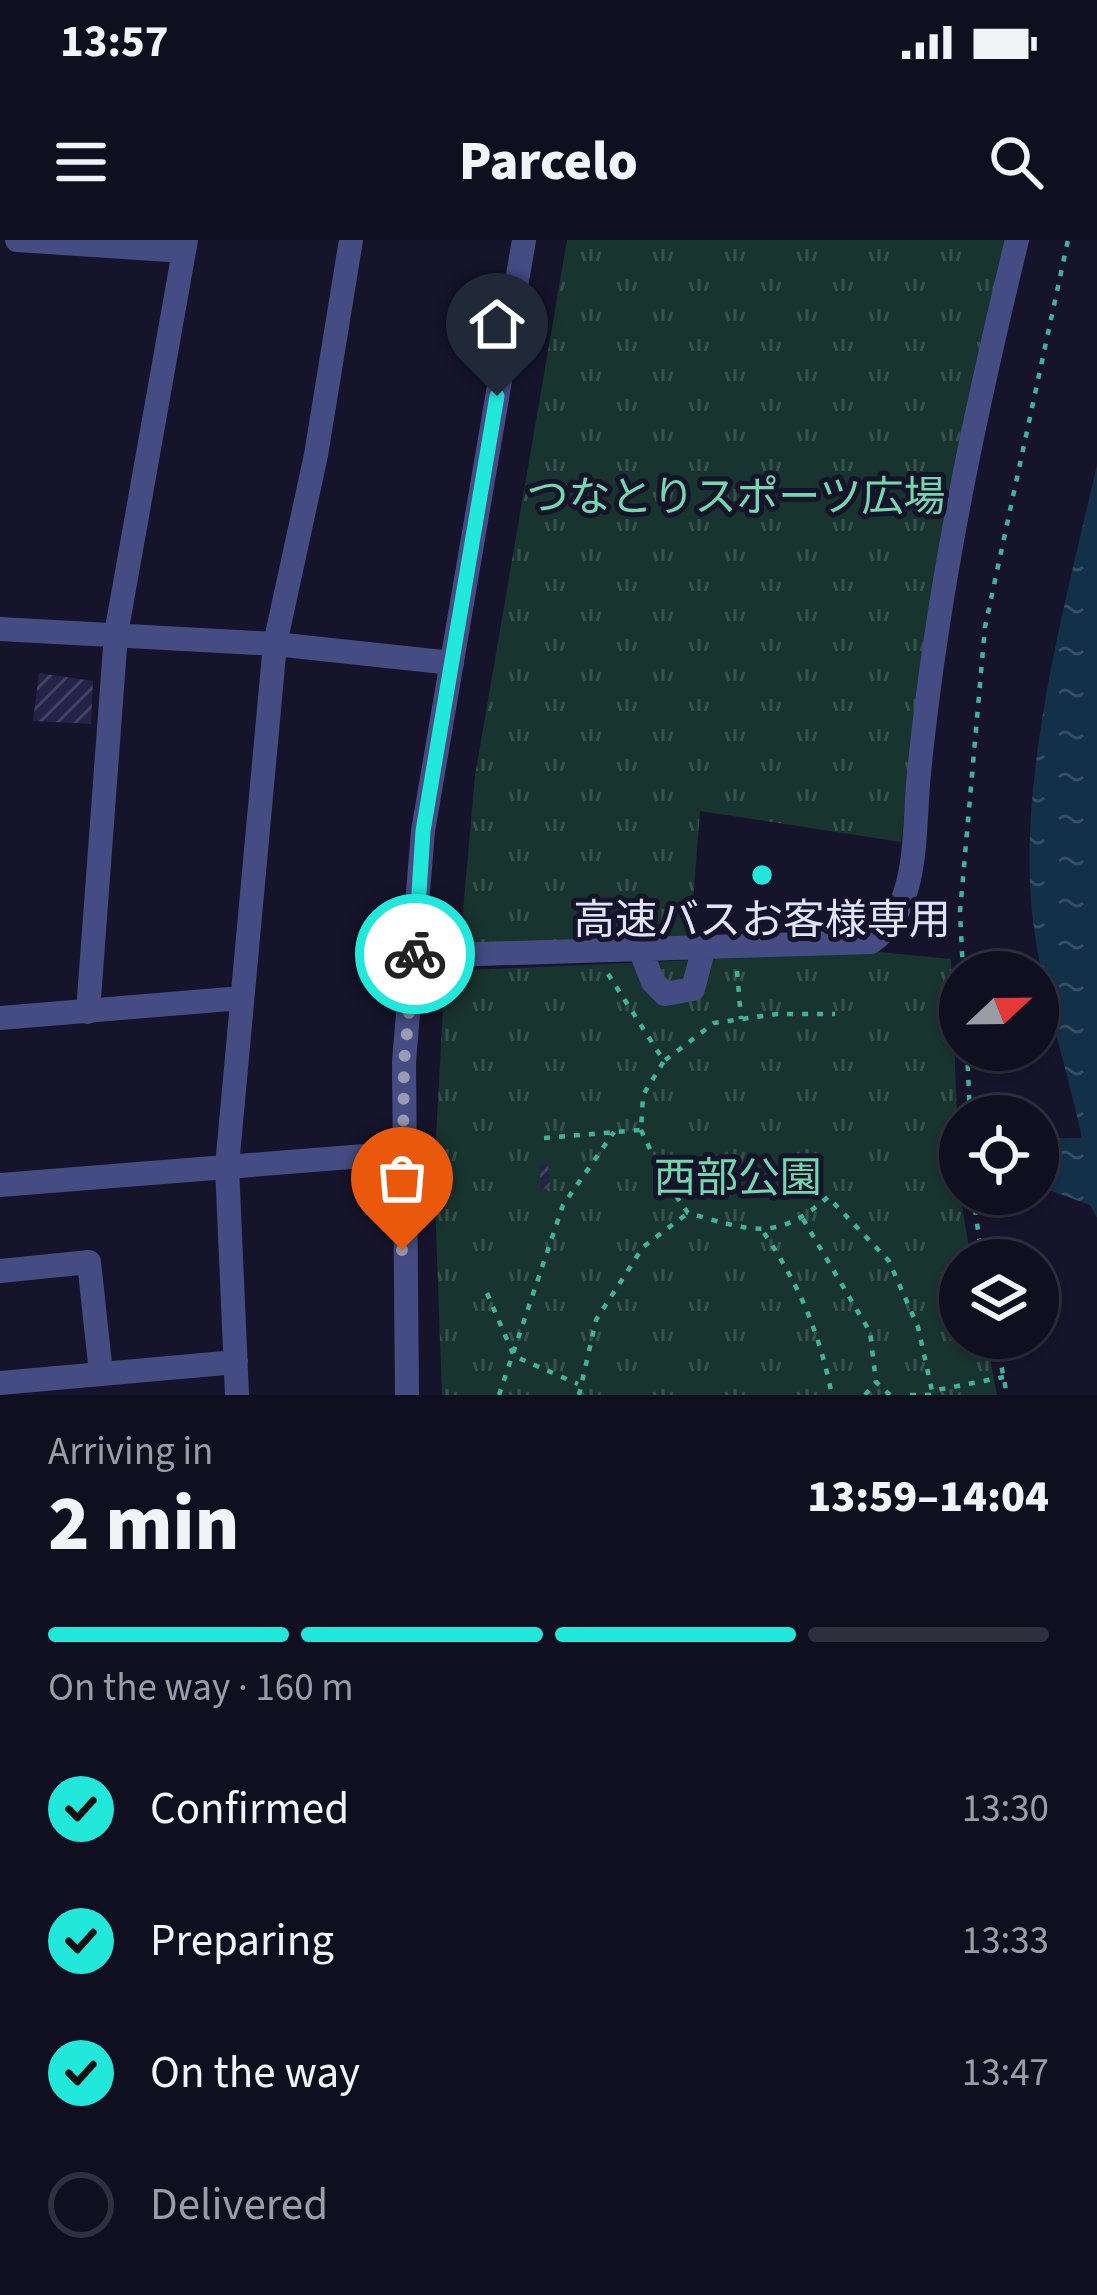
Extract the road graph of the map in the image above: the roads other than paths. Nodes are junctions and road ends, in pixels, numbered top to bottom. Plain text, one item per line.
1 (16, 240) edge
2 (351, 240) edge
3 (524, 240) edge
4 (1017, 240) edge
5 (185, 245) edge
6 (0, 629) edge
7 (116, 634) junction
8 (274, 644) junction
9 (452, 663) junction
10 (704, 947) junction
11 (640, 949) junction
12 (415, 956) junction
13 (242, 998) junction
14 (88, 1012) junction
15 (0, 1018) edge
16 (402, 1153) junction
17 (227, 1166) junction
18 (0, 1185) edge
19 (0, 1271) edge
20 (236, 1362) junction
21 (101, 1373) junction
22 (0, 1382) edge
23 (66, 1386) edge
24 (237, 1395) edge
25 (407, 1395) edge

1 - 5 street
2 - 8 street
3 - 9 street
4 - 10 street
5 - 7 street
6 - 7 street
7 - 8 street
7 - 14 street
8 - 9 street
8 - 13 street
9 - 12 street
10 - 11 street
10 - 11 street
11 - 12 street
12 - 16 street
13 - 14 street
13 - 17 street
14 - 15 street
16 - 17 street
16 - 25 street
17 - 18 street
17 - 20 street
19 - 21 street
20 - 21 street
20 - 24 street
21 - 23 street
22 - 23 street

